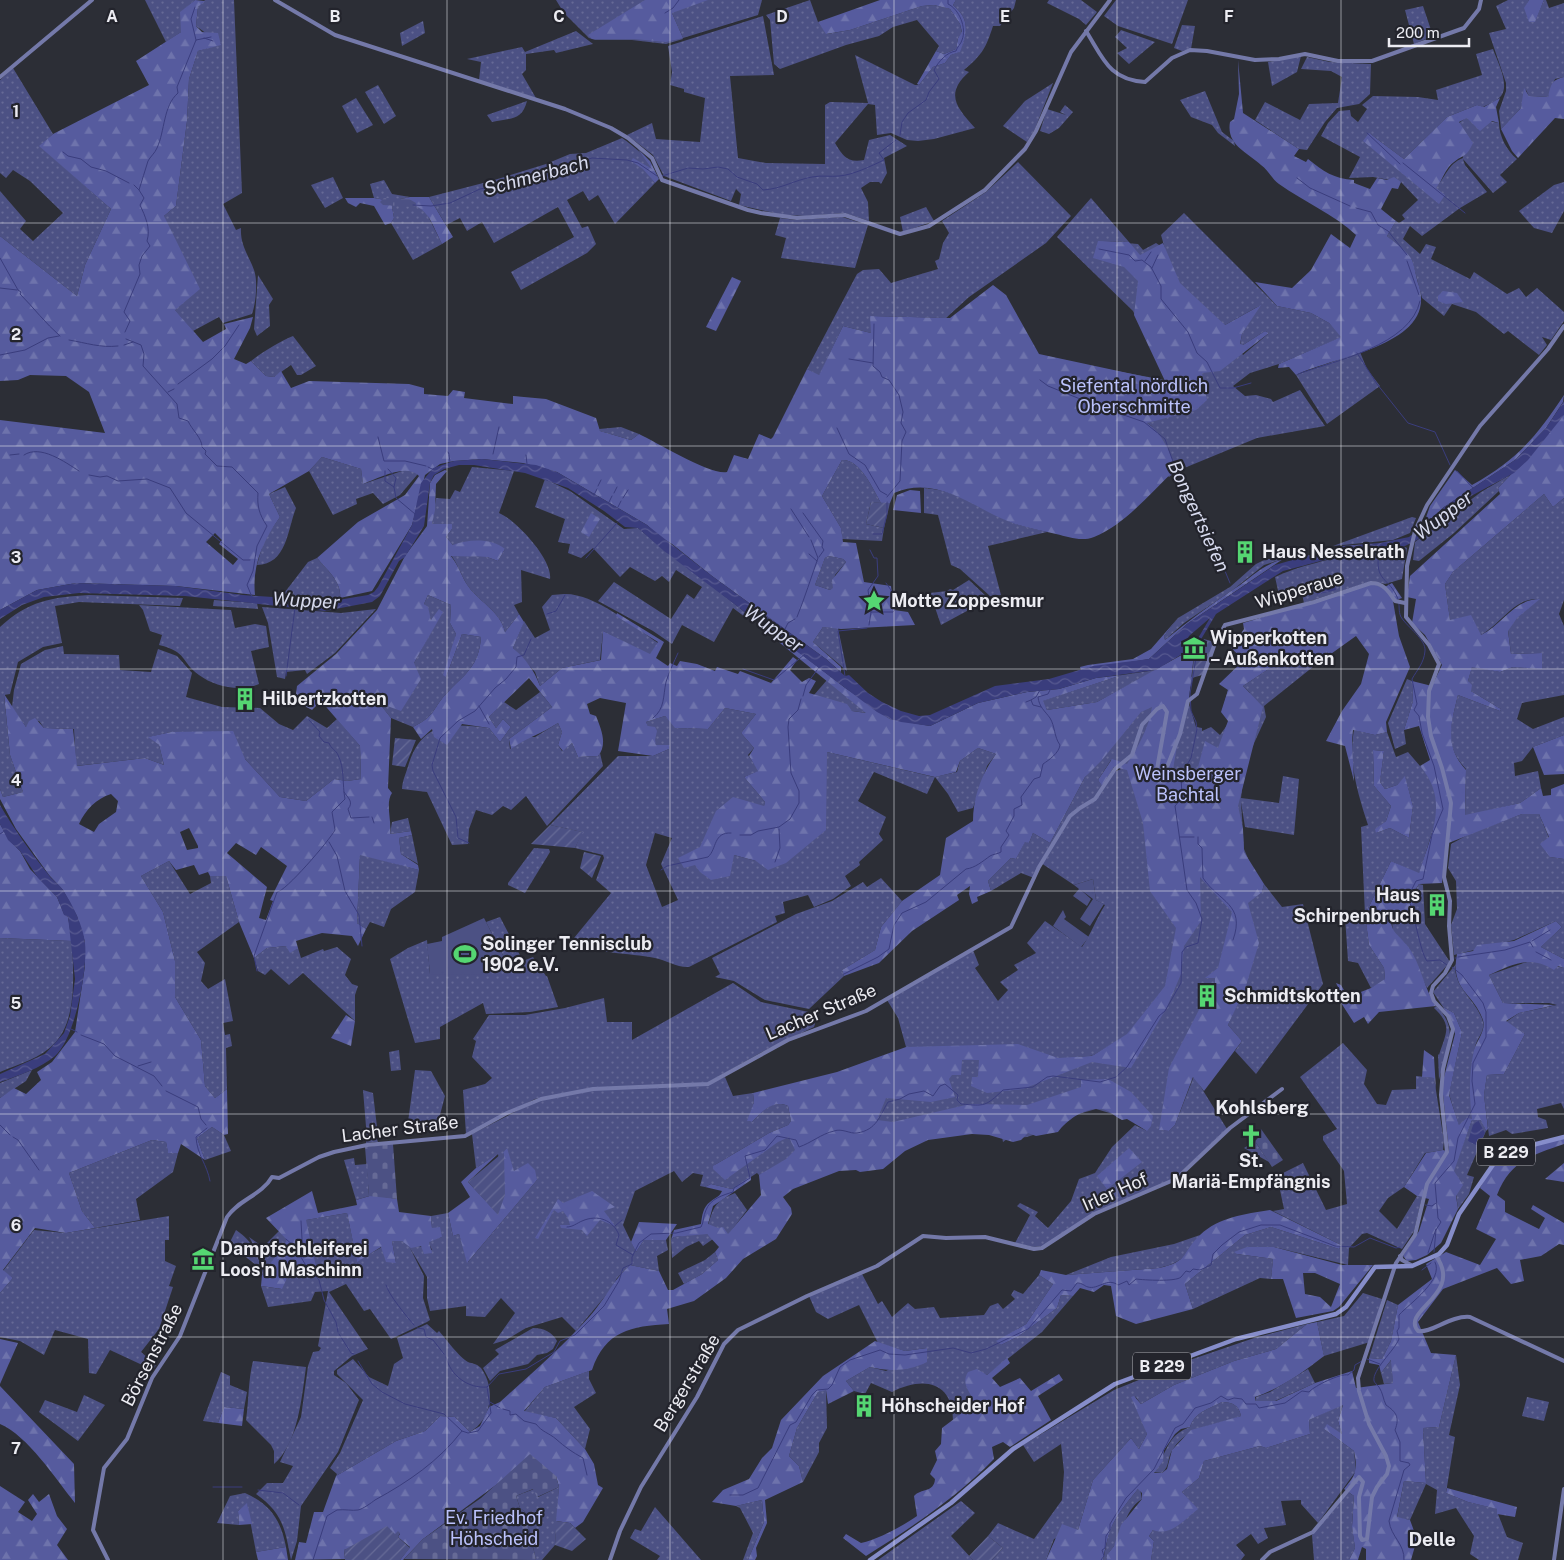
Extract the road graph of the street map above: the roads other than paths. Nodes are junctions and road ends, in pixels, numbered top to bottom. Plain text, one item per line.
1 (92, 0) edge
2 (275, 0) edge
3 (1110, 0) edge
4 (1481, 0) edge
5 (1086, 31) junction
6 (0, 76) edge
7 (1564, 326) edge
8 (1401, 603) junction
9 (1197, 694) joint
10 (1282, 1089) dead end
11 (1564, 1137) edge
12 (272, 1177) joint
13 (1027, 1247) joint
14 (1400, 1256) junction
15 (1436, 1256) junction
16 (1395, 1266) junction
17 (1412, 1266) junction
18 (1564, 1361) edge
19 (1564, 1489) edge
20 (108, 1560) edge
21 (610, 1560) edge
22 (870, 1560) edge
23 (1262, 1560) edge
24 (1554, 1560) edge

1 - 6 street
2 - 5 street
3 - 5 street
4 - 5 street
7 - 8 street
8 - 9 street, Wipperaue
8 - 14 street
9 - 12 street, Lacher Straße
10 - 13 street, Irler Hof
11 - 15 main road, B 229
12 - 20 street, Börsenstraße
13 - 21 street, Bergerstraße
14 - 16 street
14 - 17 street
15 - 17 main road, B 229
15 - 18 street
16 - 17 main road, B 229
16 - 22 main road, B 229
16 - 23 street
19 - 24 street

